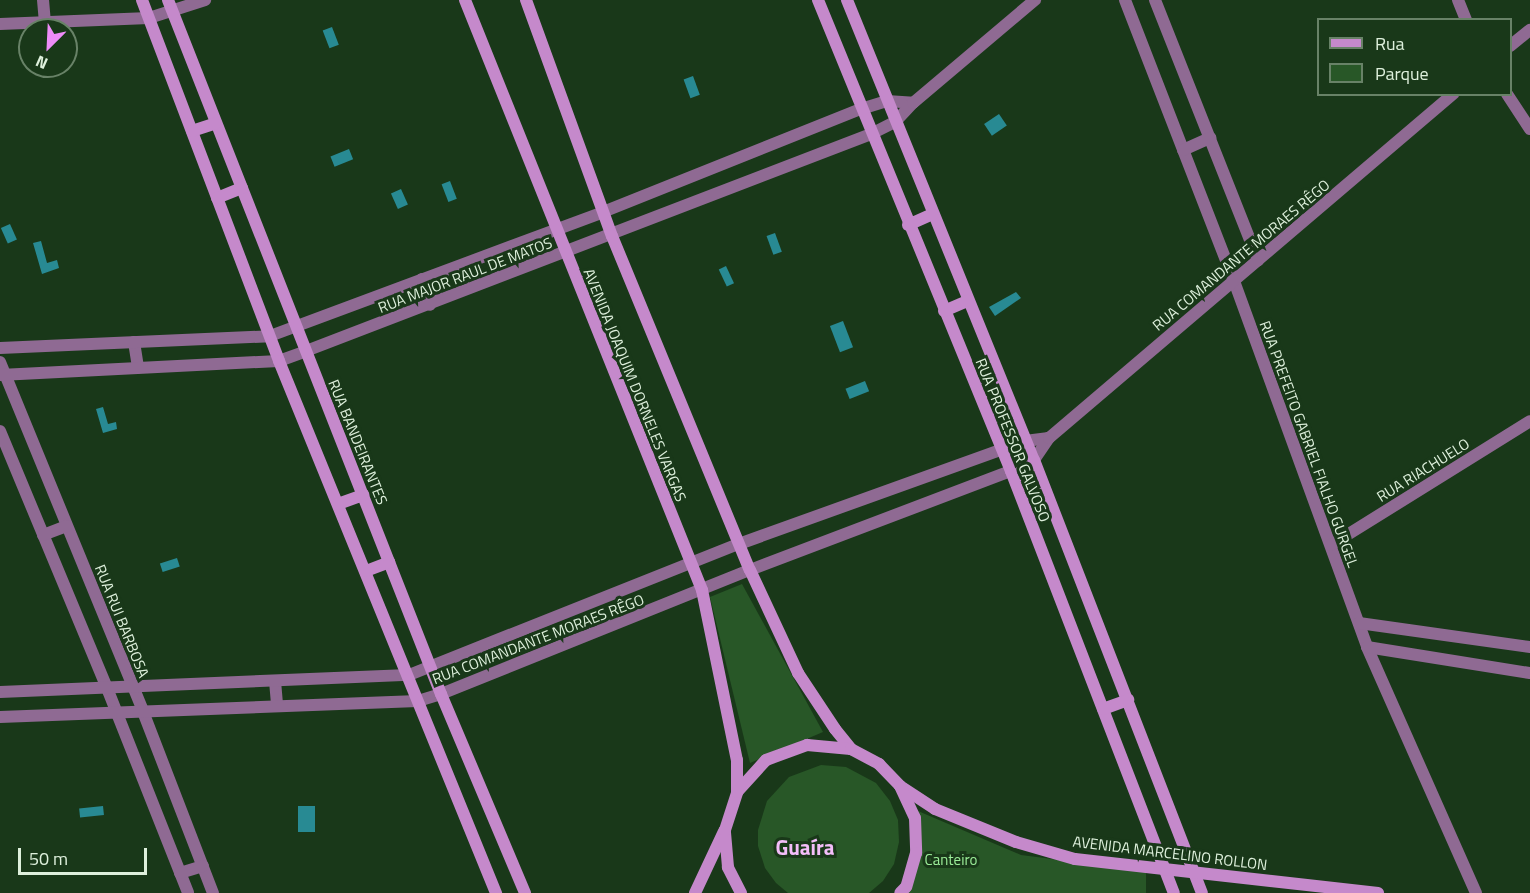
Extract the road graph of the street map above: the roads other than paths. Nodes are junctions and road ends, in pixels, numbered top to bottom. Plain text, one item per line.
1 (43, 0) edge
2 (142, 0) edge
3 (205, 0) edge
4 (465, 0) edge
5 (526, 0) edge
6 (818, 0) edge
7 (847, 0) edge
8 (1035, 0) edge
9 (1125, 0) edge
10 (1155, 0) edge
11 (1458, 0) edge
12 (171, 6) edge
13 (45, 18) edge
14 (149, 18) junction
15 (1465, 18) edge
16 (78, 21) edge
17 (18, 23) edge
18 (0, 24) edge
19 (1530, 30) edge
20 (1512, 44) edge
21 (1451, 96) edge
22 (1508, 96) edge
23 (887, 101) junction
24 (913, 103) junction
25 (861, 109) junction
26 (896, 121) junction
27 (216, 123) junction
28 (1530, 129) edge
29 (192, 131) junction
30 (871, 134) junction
31 (1210, 138) junction
32 (1183, 150) junction
33 (242, 188) junction
34 (217, 198) junction
35 (603, 213) junction
36 (933, 214) junction
37 (908, 225) junction
38 (556, 229) junction
39 (612, 236) junction
40 (566, 253) junction
41 (1258, 260) junction
42 (422, 279) junction
43 (1234, 281) junction
44 (968, 301) junction
45 (430, 305) junction
46 (944, 310) junction
47 (296, 326) junction
48 (270, 336) junction
49 (134, 342) junction
50 (0, 348) edge
51 (306, 351) junction
52 (279, 361) junction
53 (0, 362) edge
54 (138, 368) junction
55 (2, 375) edge
56 (1530, 421) edge
57 (0, 431) edge
58 (1049, 438) junction
59 (1025, 441) junction
60 (1001, 449) junction
61 (1034, 460) junction
62 (1011, 471) junction
63 (363, 495) junction
64 (338, 504) junction
65 (66, 525) junction
66 (43, 535) junction
67 (739, 544) junction
68 (1331, 545) junction
69 (389, 562) junction
70 (691, 563) junction
71 (750, 570) junction
72 (366, 571) junction
73 (702, 590) junction
74 (1359, 623) junction
75 (1367, 647) junction
76 (1530, 647) edge
77 (431, 668) junction
78 (1530, 673) edge
79 (409, 675) junction
80 (274, 681) junction
81 (133, 686) junction
82 (107, 688) junction
83 (0, 692) edge
84 (441, 694) junction
85 (1128, 700) junction
86 (418, 701) junction
87 (277, 705) junction
88 (142, 709) junction
89 (1103, 709) junction
90 (117, 712) junction
91 (0, 717) edge
92 (851, 749) junction
93 (900, 786) junction
94 (736, 792) junction
95 (725, 830) junction
96 (202, 866) junction
97 (1164, 868) junction
98 (1194, 871) junction
99 (180, 873) junction
100 (188, 893) edge
101 (213, 893) edge
102 (496, 893) edge
103 (525, 893) edge
104 (695, 893) edge
105 (741, 893) edge
106 (900, 893) edge
107 (1174, 893) edge
108 (1202, 893) edge
109 (1378, 893) edge
110 (1476, 893) edge

1 - 13 street
2 - 14 street
3 - 12 street
4 - 38 street, AVENIDA JOAQUIM DORNELES VARGAS
5 - 35 street
6 - 25 street, RUA PROFESSOR GALVOSO
7 - 23 street, RUA PROFESSOR GALVOSO
8 - 24 street, RUA MAJOR RAUL DE MATOS
9 - 32 street, RUA PREFEITO GABRIEL FIALHO GURGEL
10 - 31 street
11 - 15 street
12 - 14 street
12 - 27 street, RUA BANDEIRANTES
14 - 16 street
14 - 29 street
17 - 18 street
19 - 20 street
21 - 41 street, RUA COMANDANTE MORAES RÊGO
22 - 28 street
23 - 24 street, RUA MAJOR RAUL DE MATOS
23 - 25 street, RUA MAJOR RAUL DE MATOS
23 - 26 street, RUA PROFESSOR GALVOSO
24 - 26 street, RUA MAJOR RAUL DE MATOS
25 - 30 street, RUA PROFESSOR GALVOSO
25 - 35 street, RUA MAJOR RAUL DE MATOS
26 - 30 street, RUA MAJOR RAUL DE MATOS
26 - 36 street, RUA PROFESSOR GALVOSO
27 - 29 street
27 - 33 street, RUA BANDEIRANTES
29 - 34 street
30 - 37 street, RUA PROFESSOR GALVOSO
30 - 39 street, RUA MAJOR RAUL DE MATOS
31 - 32 street
31 - 41 street
32 - 43 street, RUA PREFEITO GABRIEL FIALHO GURGEL
33 - 34 street
33 - 47 street, RUA BANDEIRANTES
34 - 48 street
35 - 38 street, RUA MAJOR RAUL DE MATOS
35 - 39 street
36 - 37 street
36 - 44 street, RUA PROFESSOR GALVOSO
37 - 46 street, RUA PROFESSOR GALVOSO
38 - 40 street, AVENIDA JOAQUIM DORNELES VARGAS
38 - 42 street, RUA MAJOR RAUL DE MATOS
39 - 40 street, RUA MAJOR RAUL DE MATOS
39 - 67 street
40 - 45 street, RUA MAJOR RAUL DE MATOS
40 - 70 street, AVENIDA JOAQUIM DORNELES VARGAS
41 - 43 street, RUA COMANDANTE MORAES RÊGO
42 - 45 street
42 - 47 street, RUA MAJOR RAUL DE MATOS
43 - 58 street, RUA COMANDANTE MORAES RÊGO
43 - 68 street, RUA PREFEITO GABRIEL FIALHO GURGEL
44 - 46 street
44 - 59 street, RUA PROFESSOR GALVOSO
45 - 51 street, RUA MAJOR RAUL DE MATOS
46 - 60 street, RUA PROFESSOR GALVOSO
47 - 48 street, RUA MAJOR RAUL DE MATOS
47 - 51 street, RUA BANDEIRANTES
48 - 49 street, RUA MAJOR RAUL DE MATOS
48 - 52 street
49 - 50 street, RUA MAJOR RAUL DE MATOS
49 - 54 street
51 - 52 street, RUA MAJOR RAUL DE MATOS
51 - 63 street, RUA BANDEIRANTES
52 - 54 street, RUA MAJOR RAUL DE MATOS
52 - 64 street
53 - 55 street, RUA RUI BARBOSA
54 - 55 street, RUA MAJOR RAUL DE MATOS
55 - 65 street, RUA RUI BARBOSA
56 - 68 street, RUA RIACHUELO
57 - 66 street
58 - 59 street, RUA COMANDANTE MORAES RÊGO
58 - 61 street, RUA COMANDANTE MORAES RÊGO
59 - 60 street, RUA COMANDANTE MORAES RÊGO
59 - 61 street, RUA PROFESSOR GALVOSO
60 - 62 street, RUA PROFESSOR GALVOSO
60 - 67 street, RUA COMANDANTE MORAES RÊGO
61 - 62 street, RUA COMANDANTE MORAES RÊGO
61 - 85 street, RUA PROFESSOR GALVOSO
62 - 71 street, RUA COMANDANTE MORAES RÊGO
62 - 89 street, RUA PROFESSOR GALVOSO
63 - 64 street
63 - 69 street, RUA BANDEIRANTES
64 - 72 street
65 - 66 street
65 - 81 street, RUA RUI BARBOSA
66 - 82 street
67 - 70 street, RUA COMANDANTE MORAES RÊGO
67 - 71 street
68 - 74 street, RUA PREFEITO GABRIEL FIALHO GURGEL
69 - 72 street
69 - 77 street, RUA BANDEIRANTES
70 - 73 street, AVENIDA JOAQUIM DORNELES VARGAS
70 - 77 street, RUA COMANDANTE MORAES RÊGO
71 - 73 street, RUA COMANDANTE MORAES RÊGO
71 - 92 street
72 - 79 street
73 - 84 street, RUA COMANDANTE MORAES RÊGO
73 - 94 street, AVENIDA JOAQUIM DORNELES VARGAS
74 - 75 street, RUA PREFEITO GABRIEL FIALHO GURGEL
74 - 76 street
75 - 78 street
75 - 110 street, RUA PREFEITO GABRIEL FIALHO GURGEL
77 - 79 street, RUA COMANDANTE MORAES RÊGO
77 - 84 street, RUA BANDEIRANTES
79 - 80 street, RUA COMANDANTE MORAES RÊGO
79 - 86 street
80 - 81 street, RUA COMANDANTE MORAES RÊGO
80 - 87 street
81 - 82 street, RUA COMANDANTE MORAES RÊGO
81 - 88 street, RUA RUI BARBOSA
82 - 83 street, RUA COMANDANTE MORAES RÊGO
82 - 90 street
84 - 86 street, RUA COMANDANTE MORAES RÊGO
84 - 103 street, RUA BANDEIRANTES
85 - 89 street
85 - 98 street, RUA PROFESSOR GALVOSO
86 - 87 street, RUA COMANDANTE MORAES RÊGO
86 - 102 street
87 - 88 street, RUA COMANDANTE MORAES RÊGO
88 - 90 street, RUA COMANDANTE MORAES RÊGO
88 - 96 street, RUA RUI BARBOSA
89 - 97 street, RUA PROFESSOR GALVOSO
90 - 91 street, RUA COMANDANTE MORAES RÊGO
90 - 99 street
92 - 93 street
92 - 94 street
93 - 97 street, AVENIDA MARCELINO ROLLON
93 - 106 street
94 - 95 street
95 - 104 street
95 - 105 street
96 - 99 street
96 - 101 street, RUA RUI BARBOSA
97 - 98 street, AVENIDA MARCELINO ROLLON
97 - 107 street, RUA PROFESSOR GALVOSO
98 - 108 street, RUA PROFESSOR GALVOSO
98 - 109 street, AVENIDA MARCELINO ROLLON
99 - 100 street

